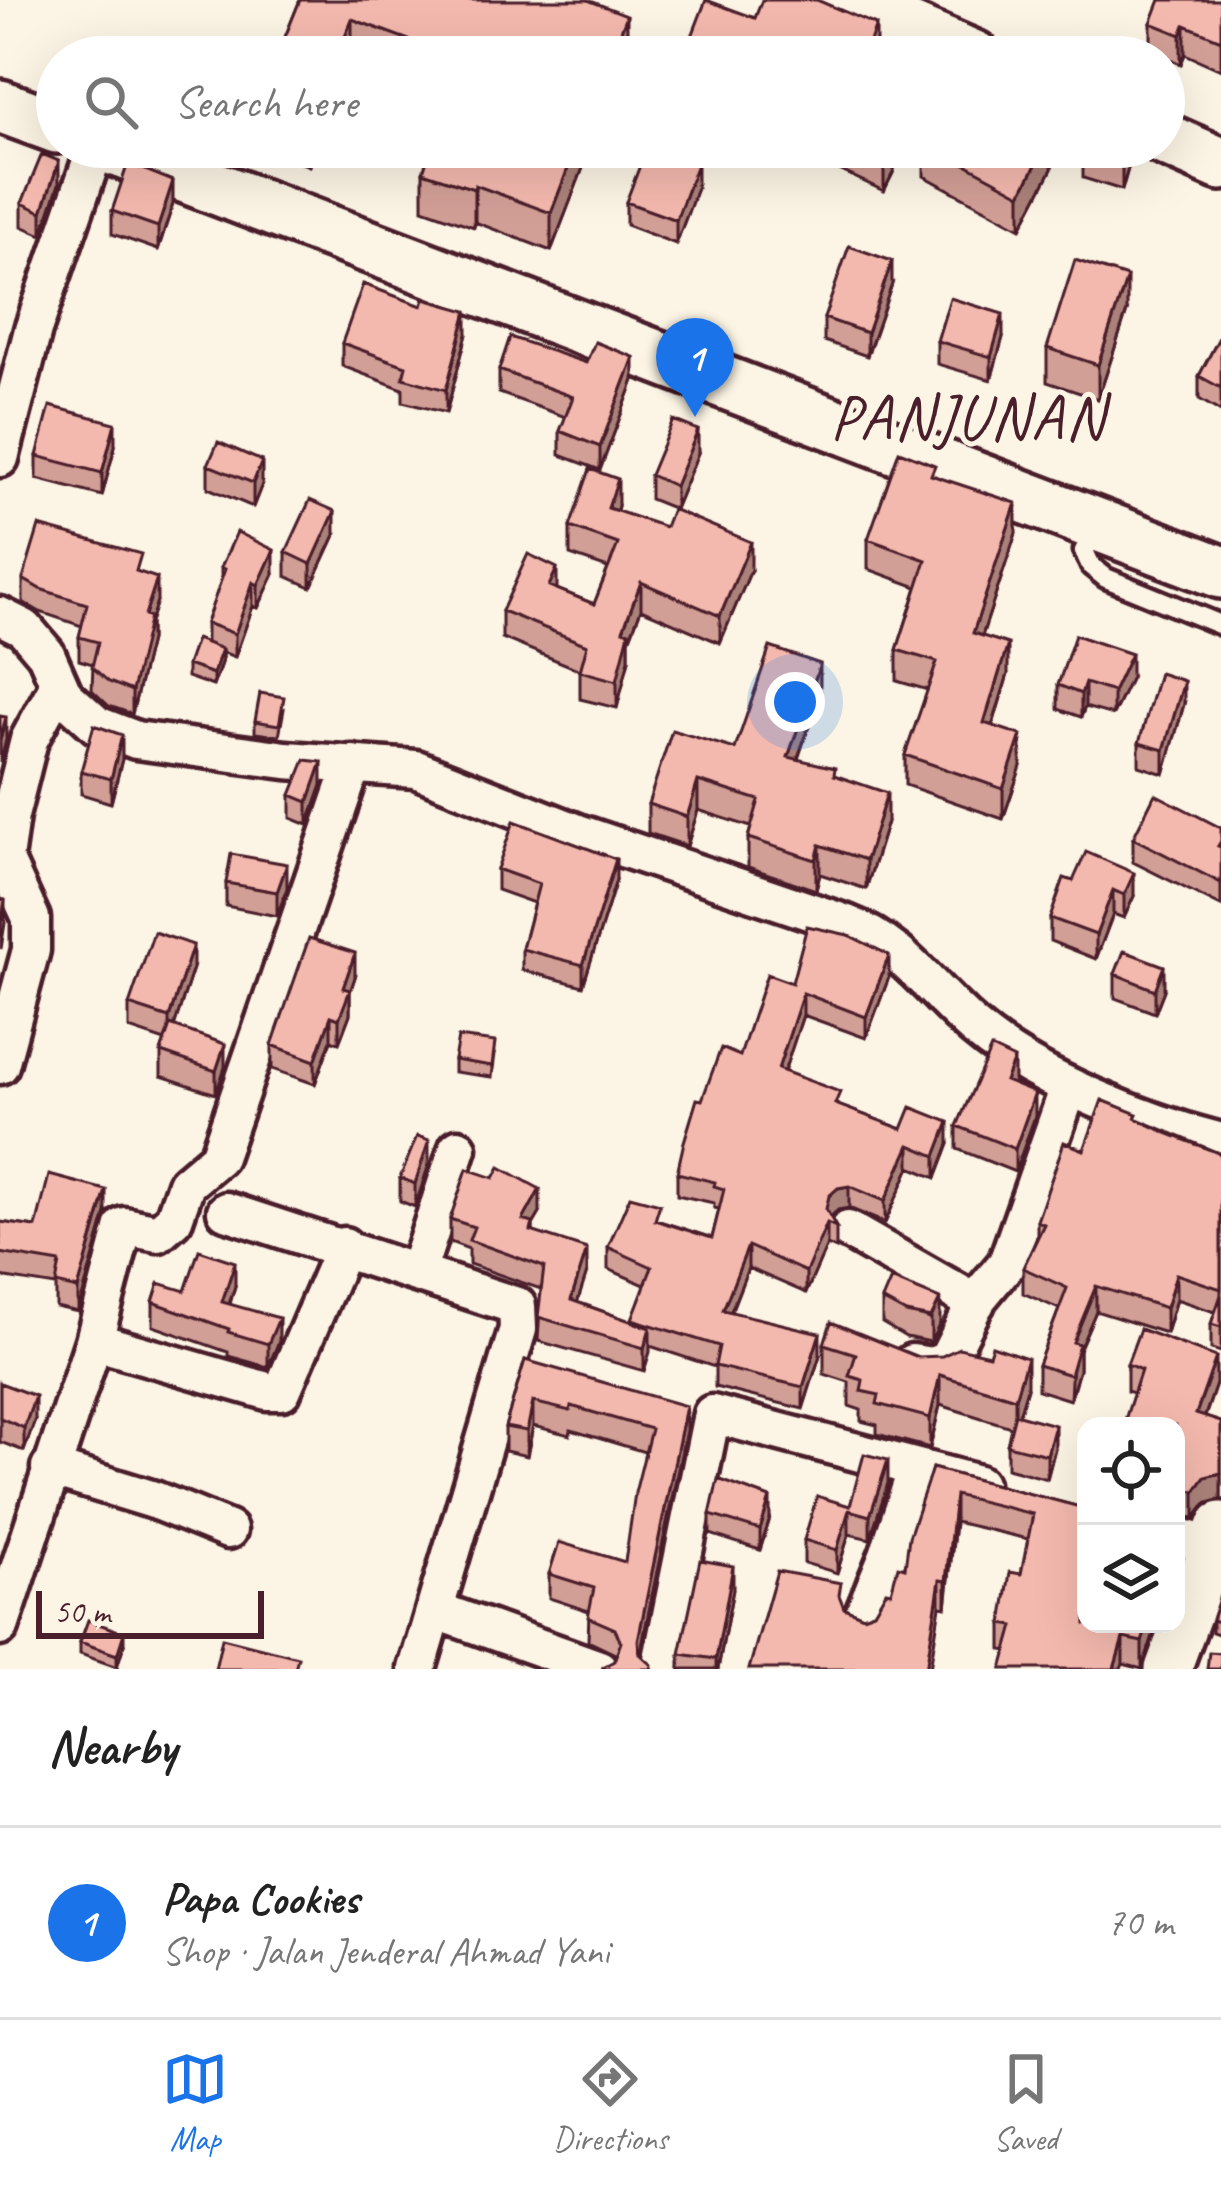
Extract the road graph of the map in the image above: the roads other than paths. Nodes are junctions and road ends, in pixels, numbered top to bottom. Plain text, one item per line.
1 (842, 0) edge
2 (925, 36) edge
3 (0, 106) edge
4 (36, 120) edge
5 (1185, 148) edge
6 (1221, 164) edge
7 (89, 168) edge
8 (163, 168) edge
9 (0, 458) edge
10 (1098, 526) junction
11 (1221, 572) edge
12 (0, 616) edge
13 (1221, 625) edge
14 (59, 684) junction
15 (353, 764) junction
16 (0, 1065) edge
17 (1070, 1087) junction
18 (1221, 1142) edge
19 (458, 1148) dead end
20 (226, 1211) dead end
21 (848, 1230) dead end
22 (344, 1246) junction
23 (417, 1271) junction
24 (976, 1303) junction
25 (94, 1341) junction
26 (881, 1348) edge
27 (510, 1356) junction
28 (550, 1368) edge
29 (671, 1403) edge
30 (712, 1414) junction
31 (50, 1468) junction
32 (917, 1468) junction
33 (1002, 1490) edge
34 (228, 1531) dead end
35 (1203, 1536) edge
36 (435, 1610) junction
37 (861, 1620) edge
38 (0, 1627) edge
39 (417, 1669) edge
40 (599, 1669) edge
41 (660, 1669) edge
42 (1168, 1669) edge

1 - 2 main road
3 - 4 main road
5 - 6 main road
7 - 9 street
8 - 10 main road
10 - 11 main road
10 - 13 lane
12 - 14 street
14 - 15 street
14 - 16 street
15 - 17 street
15 - 25 street
17 - 18 street
17 - 24 street
19 - 23 street
20 - 22 street
21 - 24 street
22 - 23 street
22 - 25 street
23 - 27 street
24 - 26 street
25 - 31 street
27 - 28 street
27 - 36 street
29 - 30 street
30 - 32 street
30 - 41 street
31 - 34 street
31 - 38 street
32 - 33 street
32 - 37 street
35 - 42 street
36 - 39 street
36 - 40 street

